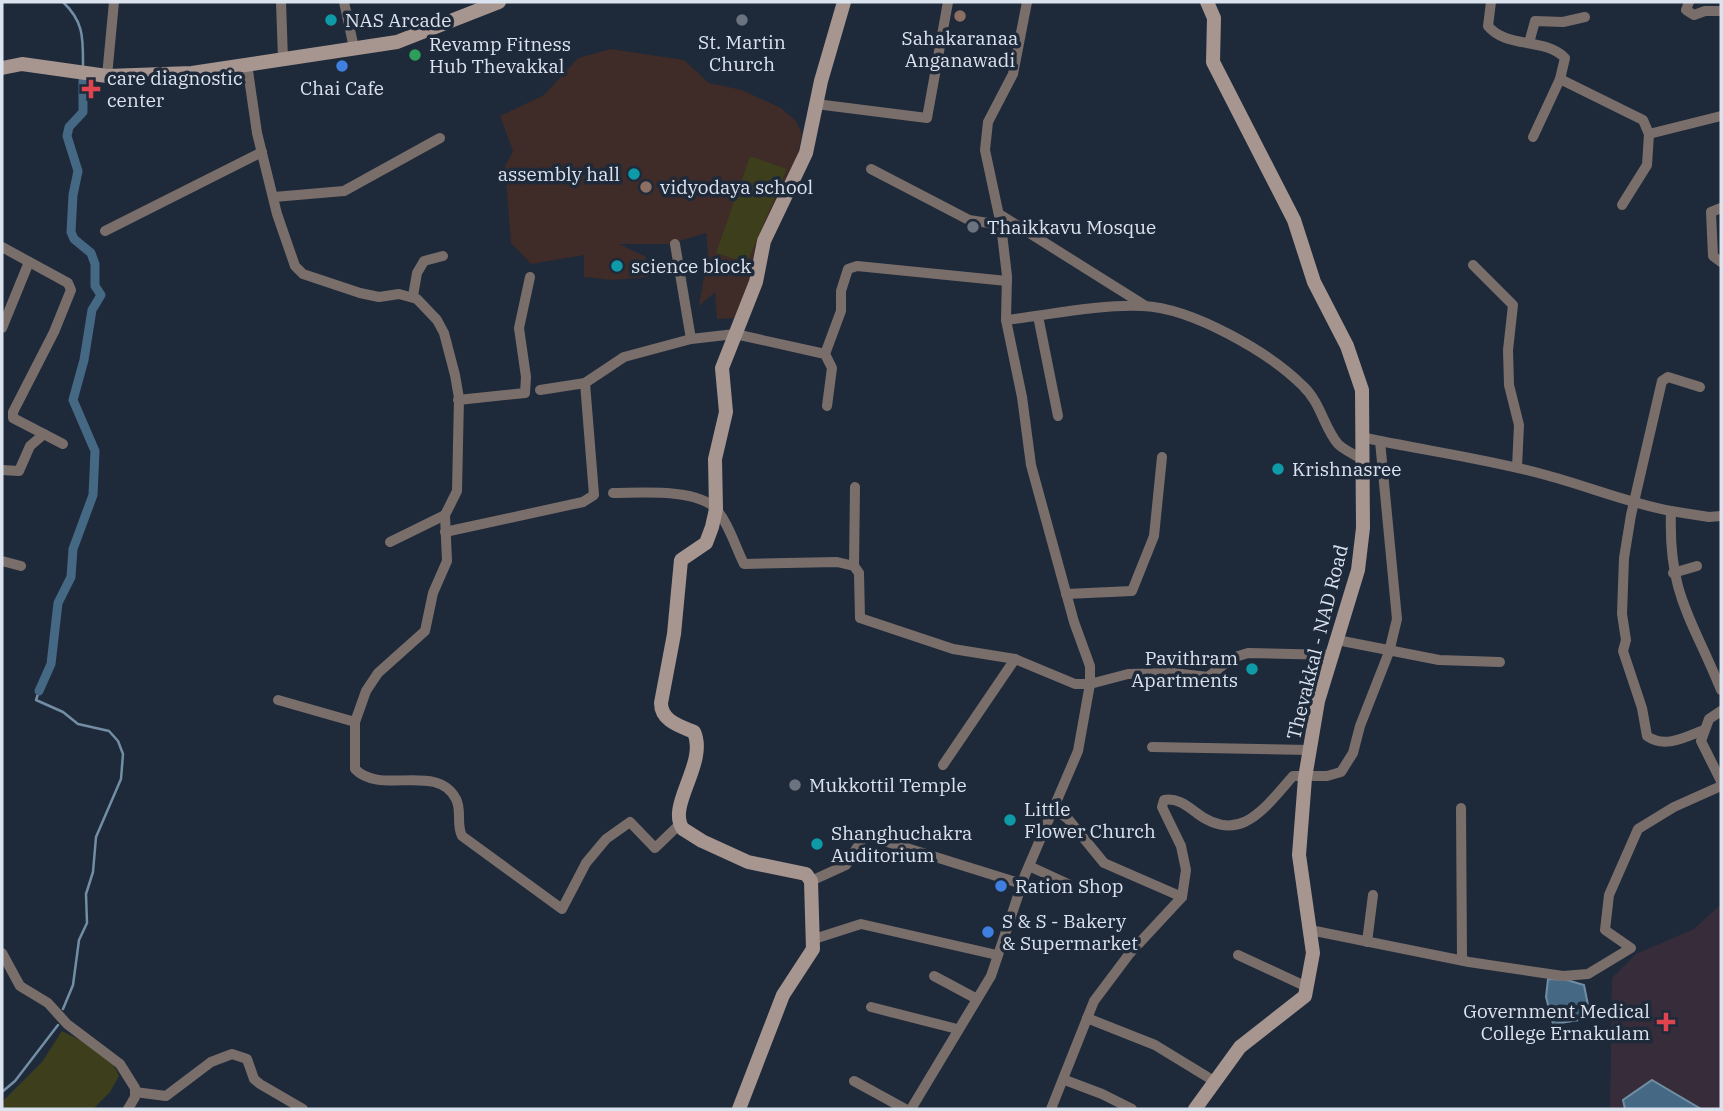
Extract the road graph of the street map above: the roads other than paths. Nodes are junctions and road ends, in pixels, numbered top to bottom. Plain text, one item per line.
1 (114, 2) edge
2 (281, 2) edge
3 (344, 2) edge
4 (499, 2) edge
5 (844, 2) edge
6 (948, 2) edge
7 (1027, 2) edge
8 (1207, 2) edge
9 (1490, 2) edge
10 (1689, 2) edge
11 (477, 6) edge
12 (1721, 11) edge
13 (1586, 17) dead end
14 (1529, 43) junction
15 (354, 48) junction
16 (283, 59) junction
17 (247, 64) junction
18 (2, 68) edge
19 (107, 76) junction
20 (1560, 79) junction
21 (816, 104) junction
22 (1721, 116) edge
23 (1649, 134) junction
24 (1533, 137) dead end
25 (440, 138) dead end
26 (262, 152) junction
27 (871, 169) dead end
28 (274, 197) junction
29 (1622, 205) dead end
30 (1721, 208) edge
31 (1000, 219) junction
32 (105, 230) dead end
33 (675, 244) dead end
34 (2, 247) edge
35 (443, 256) dead end
36 (29, 262) junction
37 (1721, 262) edge
38 (1473, 265) dead end
39 (530, 276) dead end
40 (1007, 281) junction
41 (413, 296) junction
42 (1146, 306) junction
43 (1038, 316) junction
44 (1006, 320) junction
45 (2, 328) edge
46 (735, 334) junction
47 (691, 339) junction
48 (825, 354) junction
49 (584, 383) junction
50 (1700, 387) dead end
51 (540, 390) dead end
52 (458, 400) junction
53 (827, 406) dead end
54 (1058, 416) dead end
55 (44, 434) junction
56 (1361, 437) junction
57 (1380, 441) junction
58 (63, 444) dead end
59 (1162, 457) dead end
60 (1361, 459) junction
61 (1517, 467) junction
62 (2, 470) edge
63 (855, 487) dead end
64 (614, 493) dead end
65 (1634, 504) junction
66 (716, 509) junction
67 (1671, 511) junction
68 (444, 516) junction
69 (1721, 516) edge
70 (445, 532) junction
71 (390, 542) dead end
72 (2, 561) edge
73 (21, 566) dead end
74 (854, 566) junction
75 (1697, 566) dead end
76 (1673, 573) junction
77 (1066, 594) junction
78 (1337, 640) junction
79 (1389, 652) junction
80 (1334, 655) junction
81 (1015, 659) junction
82 (1500, 662) dead end
83 (1090, 684) junction
84 (1721, 690) edge
85 (278, 700) dead end
86 (1721, 711) edge
87 (355, 722) junction
88 (1704, 730) junction
89 (1152, 747) dead end
90 (1310, 750) junction
91 (943, 765) dead end
92 (1305, 778) junction
93 (1721, 784) edge
94 (1461, 808) dead end
95 (1055, 810) junction
96 (680, 824) junction
97 (1029, 866) junction
98 (811, 881) junction
99 (1022, 884) junction
100 (1068, 884) dead end
101 (1373, 895) dead end
102 (1182, 897) junction
103 (1310, 930) junction
104 (814, 939) junction
105 (1367, 942) junction
106 (2, 953) edge
107 (997, 955) junction
108 (1238, 955) dead end
109 (1462, 959) junction
110 (934, 976) dead end
111 (1307, 987) junction
112 (977, 999) junction
113 (871, 1007) dead end
114 (1087, 1018) junction
115 (957, 1029) junction
116 (1065, 1080) junction
117 (854, 1081) dead end
118 (1213, 1081) junction
119 (135, 1092) junction
120 (128, 1109) edge
121 (303, 1109) edge
122 (739, 1109) edge
123 (905, 1109) edge
124 (911, 1109) edge
125 (1051, 1109) edge
126 (1132, 1109) edge
127 (1195, 1109) edge

1 - 19 street
2 - 16 street
3 - 15 street
4 - 11 main road
5 - 21 main road
6 - 21 street
7 - 31 street
8 - 56 main road, Thevakkal - NAD Road
9 - 14 street
10 - 12 street
11 - 15 main road
13 - 14 street
14 - 20 street
15 - 16 main road
16 - 17 main road
17 - 19 main road
17 - 26 street
18 - 19 main road
20 - 23 street
20 - 24 street
21 - 46 main road
22 - 23 street
23 - 29 street
25 - 28 street
26 - 28 street
26 - 32 street
27 - 31 street
28 - 41 street
30 - 37 street
31 - 40 street
31 - 42 street
33 - 47 street
34 - 36 street
35 - 41 street
36 - 45 street
36 - 55 street
38 - 61 street
39 - 52 street
40 - 44 street
40 - 48 street
41 - 52 street
42 - 43 street
42 - 60 street
43 - 44 street
43 - 54 street
44 - 77 street
46 - 47 street
46 - 48 street
46 - 66 main road
47 - 49 street
48 - 53 street
49 - 51 street
49 - 70 street
50 - 65 street
52 - 68 street
55 - 58 street
55 - 62 street
56 - 57 street
56 - 60 main road, Thevakkal - NAD Road
57 - 61 street
57 - 79 street
59 - 77 street
60 - 78 main road, Thevakkal - NAD Road
61 - 65 street
63 - 74 street
64 - 66 street
65 - 67 street
65 - 88 street
66 - 74 street
66 - 96 main road
67 - 69 street
67 - 76 street
68 - 70 street
68 - 71 street
70 - 87 street
72 - 73 street
74 - 81 street
75 - 76 street
76 - 84 street
77 - 83 street
78 - 79 street
78 - 80 main road, Thevakkal - NAD Road
79 - 82 street
79 - 92 street
80 - 83 street
80 - 90 main road, Thevakkal - NAD Road
81 - 83 street
81 - 91 street
83 - 95 street
85 - 87 street
86 - 88 street
87 - 96 street
88 - 93 street
89 - 90 street
90 - 92 main road, Thevakkal - NAD Road
92 - 102 street
92 - 103 main road, Thevakkal - NAD Road
93 - 109 street
94 - 109 street
95 - 97 street
95 - 102 street
96 - 98 main road
97 - 99 street
97 - 100 street
98 - 99 street
98 - 104 main road
99 - 107 street
101 - 105 street
102 - 114 street
103 - 105 street
103 - 111 main road, Thevakkal - NAD Road
104 - 107 street
104 - 122 main road
105 - 109 street
106 - 119 street
107 - 112 street
108 - 111 street
110 - 112 street
111 - 118 main road
112 - 115 street
113 - 115 street
114 - 116 street
114 - 118 street
115 - 124 street
116 - 125 street
116 - 126 street
117 - 123 street
118 - 127 main road
119 - 120 street
119 - 121 street

